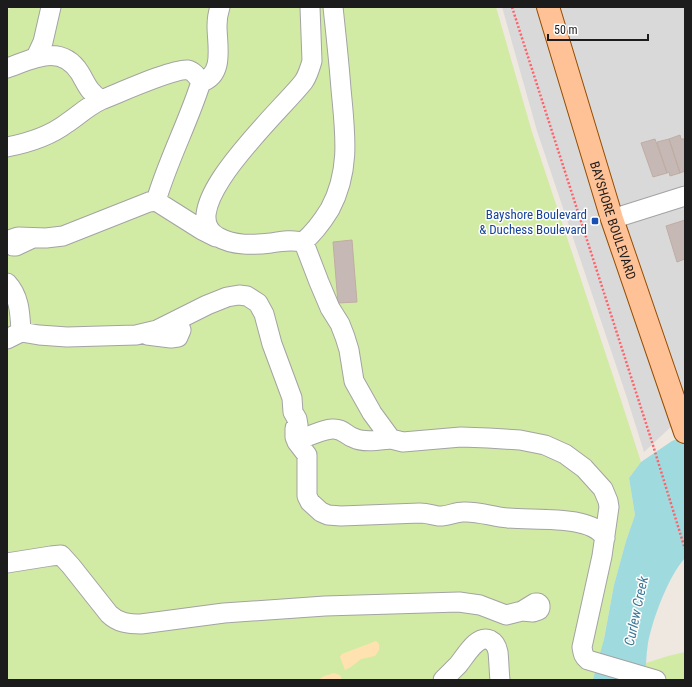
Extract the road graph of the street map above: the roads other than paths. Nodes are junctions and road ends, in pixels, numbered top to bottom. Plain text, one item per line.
1 (51, 7) edge
2 (220, 7) edge
3 (310, 7) edge
4 (333, 7) edge
5 (548, 7) edge
6 (36, 57) junction
7 (7, 68) edge
8 (201, 82) junction
9 (101, 100) junction
10 (7, 147) edge
11 (685, 196) edge
12 (156, 201) junction
13 (612, 219) junction
14 (216, 237) junction
15 (33, 238) dead end
16 (303, 242) junction
17 (7, 283) edge
18 (14, 335) edge
19 (685, 432) edge
20 (296, 439) junction
21 (391, 439) junction
22 (604, 538) junction
23 (7, 563) edge
24 (522, 611) dead end
25 (443, 680) edge
26 (500, 680) edge
27 (656, 680) edge

1 - 6 street
2 - 8 street
3 - 14 street
4 - 16 street
5 - 13 main road, BAYSHORE BOULEVARD
6 - 7 street
6 - 9 street
8 - 9 street
8 - 12 street
9 - 10 street
11 - 13 street
12 - 14 street
12 - 15 street
13 - 19 main road, BAYSHORE BOULEVARD
14 - 16 street
16 - 21 street
17 - 18 street
18 - 20 street
20 - 21 street
20 - 22 street
21 - 22 street
22 - 27 street
23 - 24 street
25 - 26 street

